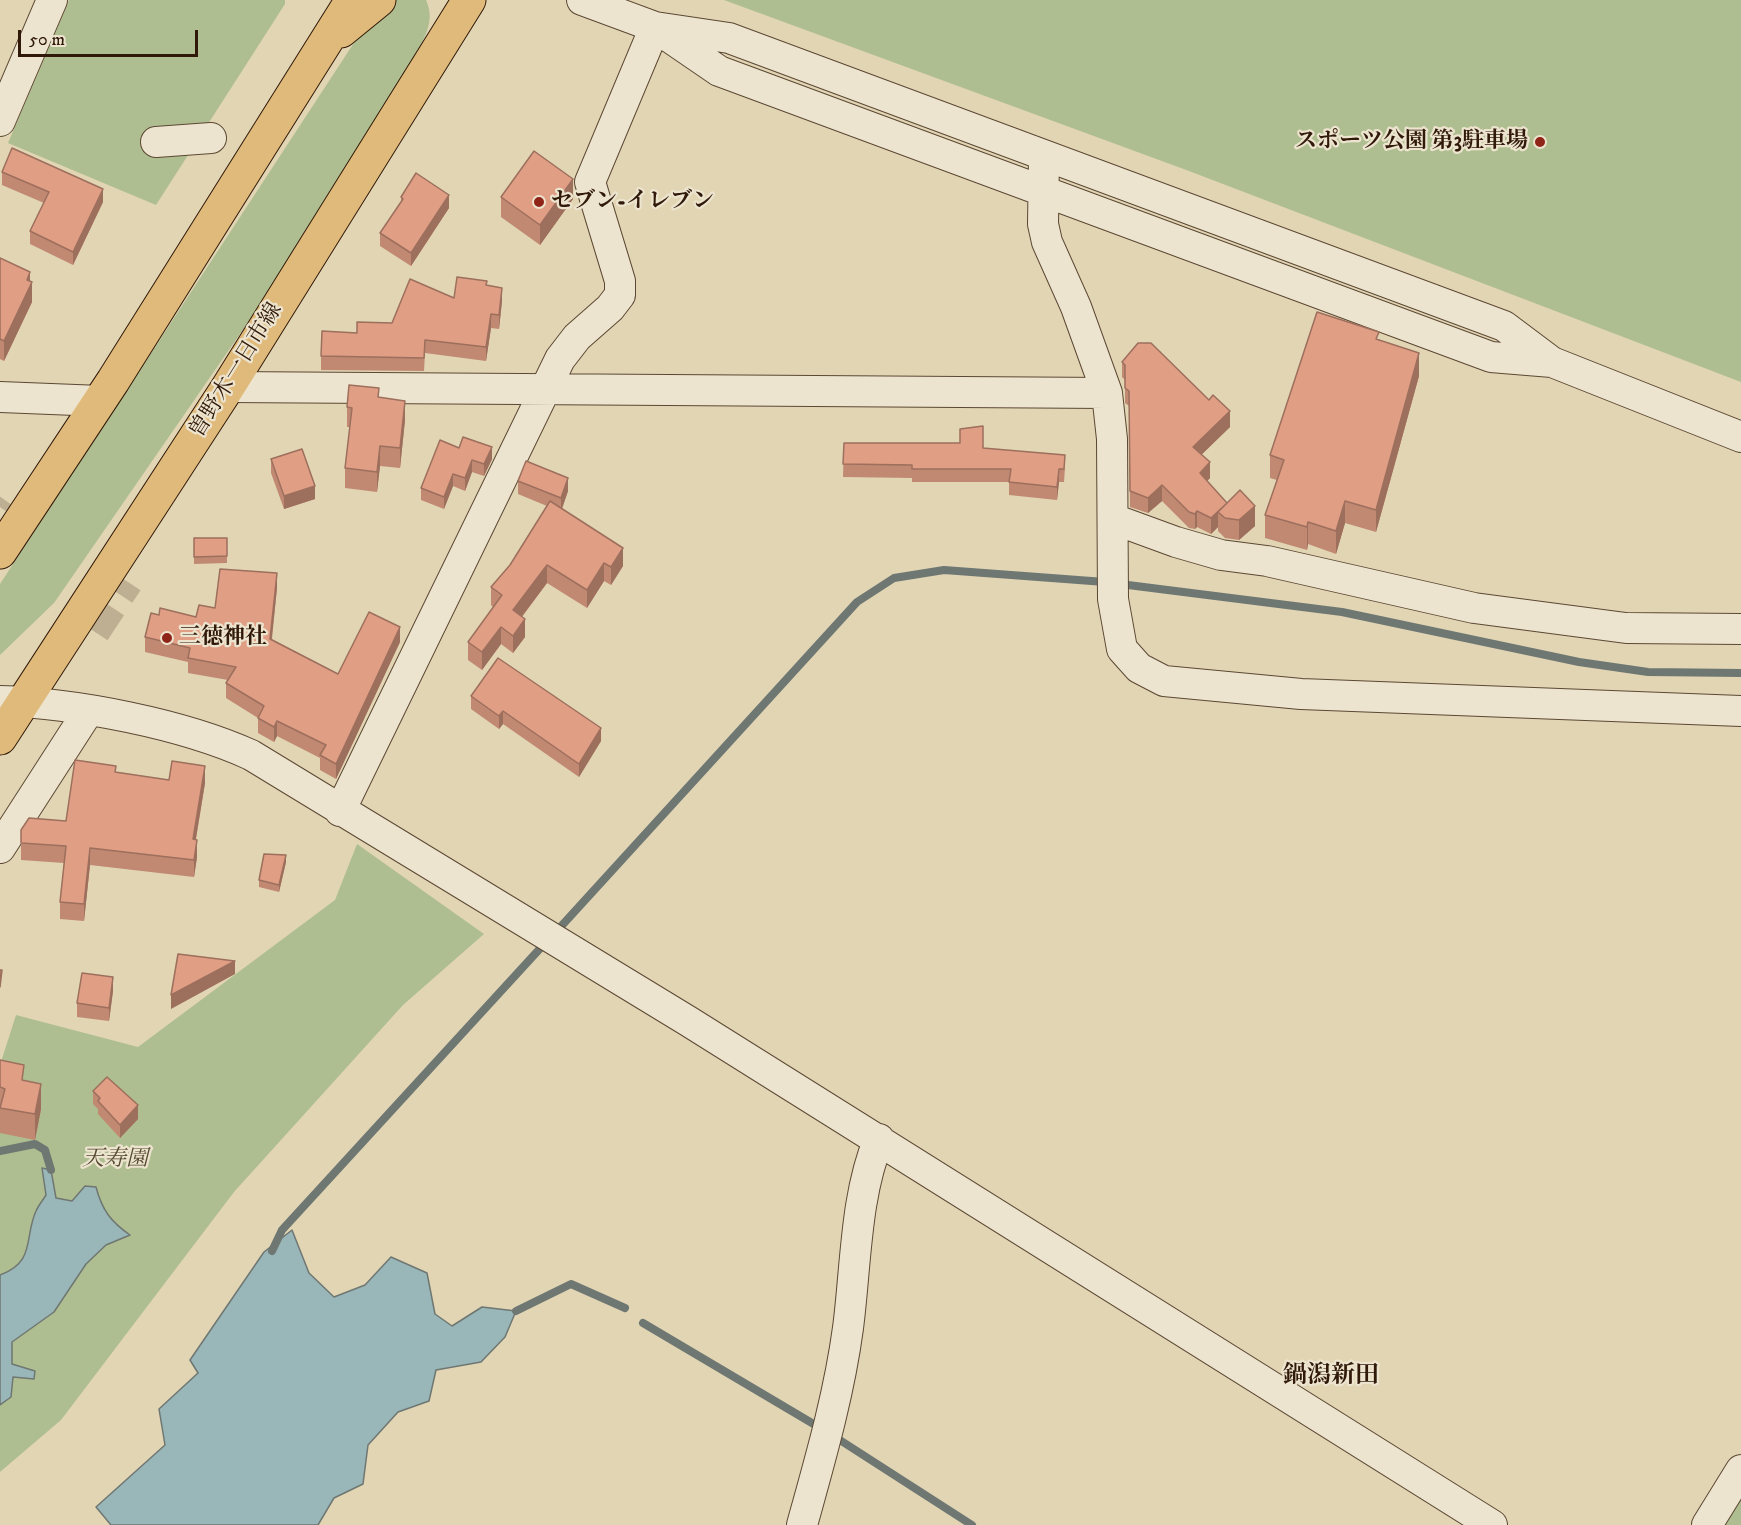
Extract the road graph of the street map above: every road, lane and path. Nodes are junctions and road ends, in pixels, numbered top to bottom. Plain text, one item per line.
1 (52, 0) edge
2 (352, 0) edge
3 (379, 0) edge
4 (469, 0) edge
5 (582, 0) edge
6 (655, 27) junction
7 (325, 43) junction
8 (0, 121) edge
9 (211, 138) dead end
10 (156, 142) dead end
11 (1044, 156) junction
12 (1044, 190) junction
13 (1551, 362) junction
14 (228, 387) junction
15 (546, 389) junction
16 (1107, 393) junction
17 (0, 397) edge
18 (100, 401) junction
19 (1741, 437) edge
20 (1113, 524) junction
21 (0, 552) edge
22 (1741, 629) edge
23 (11, 701) edge
24 (89, 710) junction
25 (1741, 711) edge
26 (0, 738) edge
27 (340, 811) junction
28 (0, 848) edge
29 (879, 1139) junction
30 (1741, 1470) edge
31 (802, 1525) edge
32 (1492, 1525) edge
33 (1707, 1525) edge

1 - 8 street
2 - 7 main road
3 - 7 main road
4 - 14 main road, 曽野木一日市線
5 - 6 street
6 - 11 street
6 - 12 street
6 - 15 street
7 - 18 main road
9 - 10 street
11 - 12 street
11 - 13 street
12 - 13 street
12 - 16 street
13 - 19 street
14 - 15 street
14 - 23 main road, 曽野木一日市線
15 - 16 street
15 - 27 street
16 - 20 street
17 - 18 street
18 - 21 main road
20 - 22 street
20 - 25 street
23 - 24 street
23 - 26 main road, 曽野木一日市線
24 - 27 street
24 - 28 street
27 - 29 street
29 - 31 street
29 - 32 street
30 - 33 street

